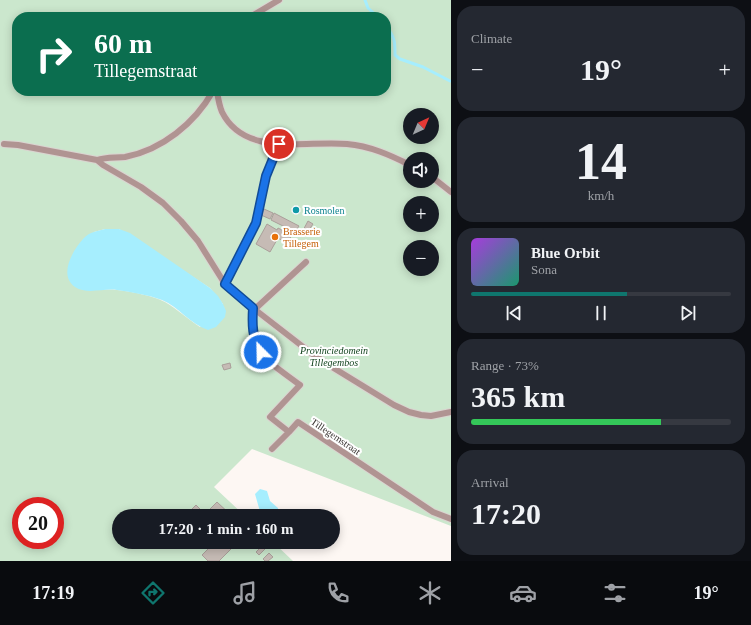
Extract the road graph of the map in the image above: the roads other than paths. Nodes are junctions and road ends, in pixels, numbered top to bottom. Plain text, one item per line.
1 (279, 0) edge
2 (259, 12) edge
3 (210, 96) edge
4 (218, 96) edge
5 (4, 144) dead end
6 (279, 144) junction
7 (97, 160) junction
8 (403, 162) edge
9 (439, 183) edge
10 (451, 192) edge
11 (306, 262) dead end
12 (225, 284) junction
13 (254, 309) junction
14 (451, 412) edge
15 (288, 432) junction
16 (272, 449) dead end
17 (451, 519) edge

1 - 2 lane
3 - 7 lane
4 - 6 lane
5 - 7 lane
6 - 8 lane
6 - 12 lane
7 - 12 lane
9 - 10 lane
11 - 13 lane
12 - 13 lane
13 - 14 lane
13 - 15 lane
15 - 16 lane
15 - 17 lane, Tillegemstraat

